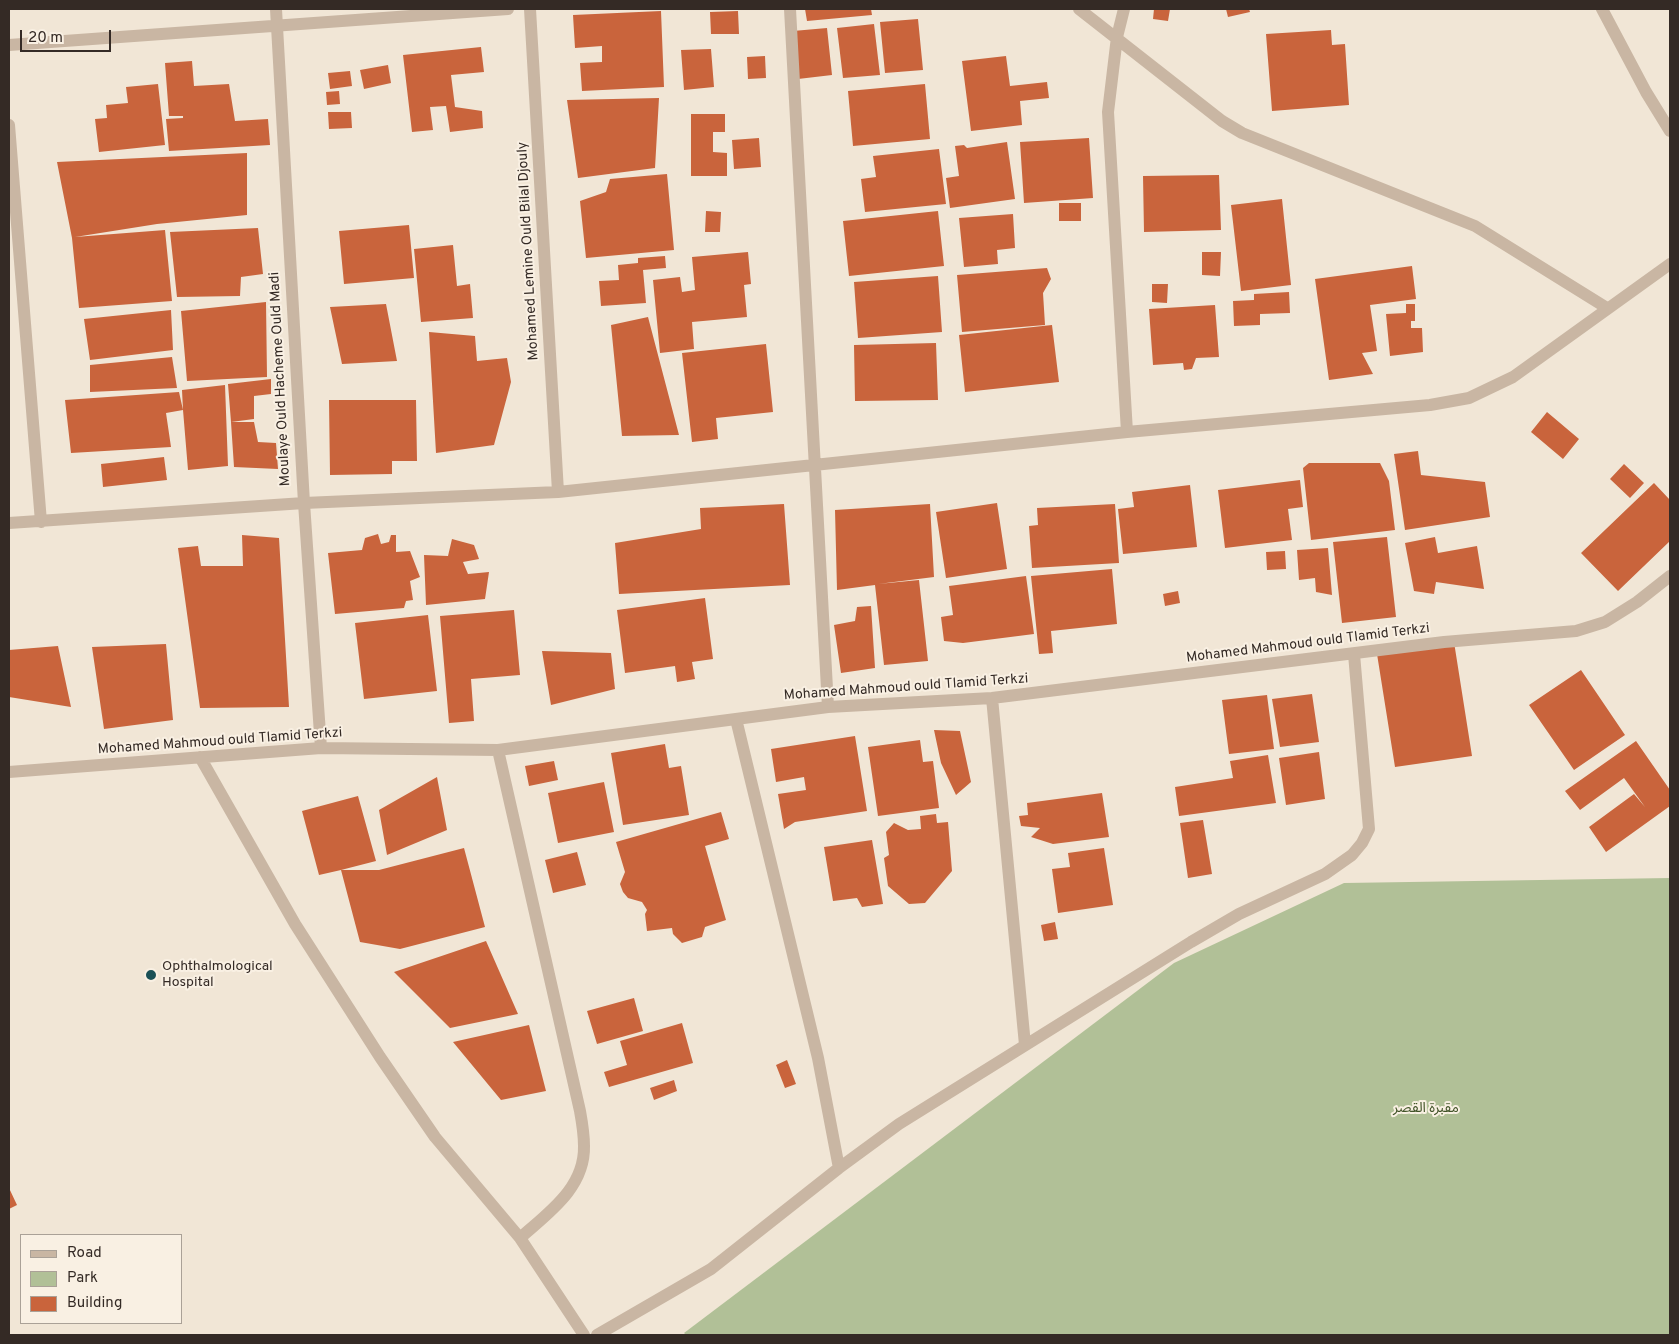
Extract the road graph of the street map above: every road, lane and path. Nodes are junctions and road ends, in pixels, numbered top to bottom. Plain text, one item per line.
1 (276, 9) edge
2 (508, 9) edge
3 (530, 9) edge
4 (790, 9) edge
5 (1079, 9) edge
6 (1124, 9) edge
7 (1602, 9) edge
8 (277, 25) junction
9 (1117, 37) junction
10 (9, 45) edge
11 (9, 125) edge
12 (1670, 131) edge
13 (13, 229) edge
14 (1670, 264) edge
15 (1607, 308) junction
16 (1127, 432) junction
17 (816, 465) junction
18 (558, 492) junction
19 (304, 503) junction
20 (41, 522) junction
21 (9, 523) edge
22 (1670, 576) edge
23 (1354, 654) junction
24 (992, 698) junction
25 (828, 707) junction
26 (736, 718) junction
27 (321, 748) junction
28 (498, 750) junction
29 (200, 757) junction
30 (9, 772) edge
31 (1025, 1045) junction
32 (839, 1168) junction
33 (520, 1238) junction
34 (584, 1335) edge
35 (597, 1335) edge

1 - 8 street, Moulaye Ould Hacheme Ould Madi
2 - 8 street
3 - 18 street, Mohamed Lemine Ould Bilal Djouly
4 - 17 street
5 - 9 street
6 - 9 street
7 - 12 street
8 - 10 street
8 - 19 street, Moulaye Ould Hacheme Ould Madi
9 - 15 street
9 - 16 street
11 - 13 street
13 - 20 street
14 - 15 street
15 - 16 street
16 - 17 street
17 - 18 street
17 - 25 street
18 - 19 street
19 - 20 street
19 - 27 street, Moulaye Ould Hacheme Ould Madi
20 - 21 street
22 - 23 street, Mohamed Mahmoud ould Tlamid Terkzi
23 - 24 street, Mohamed Mahmoud ould Tlamid Terkzi
23 - 31 street
24 - 25 street, Mohamed Mahmoud ould Tlamid Terkzi
24 - 31 street
25 - 26 street, Mohamed Mahmoud ould Tlamid Terkzi
26 - 28 street, Mohamed Mahmoud ould Tlamid Terkzi
26 - 32 street
27 - 28 street, Mohamed Mahmoud ould Tlamid Terkzi
27 - 29 street, Mohamed Mahmoud ould Tlamid Terkzi
28 - 33 street
29 - 30 street, Mohamed Mahmoud ould Tlamid Terkzi
29 - 33 street
31 - 32 street
32 - 35 street
33 - 34 street

